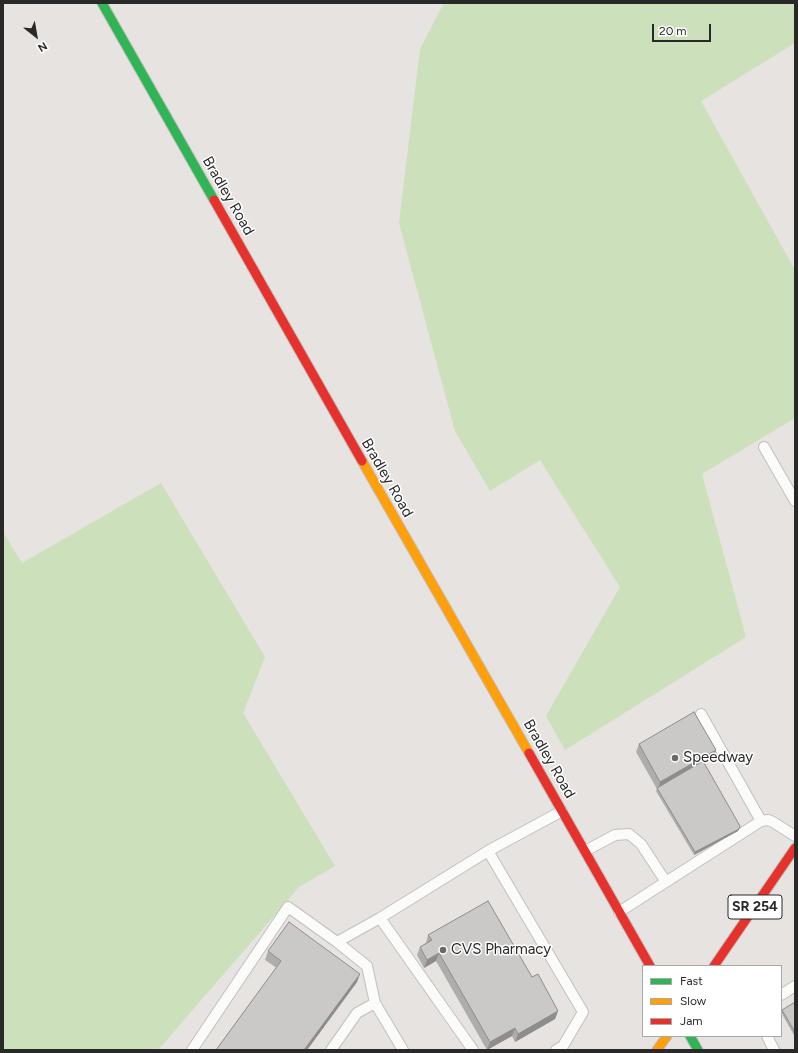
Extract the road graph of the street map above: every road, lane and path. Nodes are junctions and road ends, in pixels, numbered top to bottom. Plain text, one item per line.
1 (102, 3) edge
2 (764, 447) dead end
3 (795, 501) edge
4 (701, 714) dead end
5 (562, 811) junction
6 (761, 821) junction
7 (795, 836) edge
8 (795, 848) edge
9 (488, 851) junction
10 (585, 851) junction
11 (666, 882) junction
12 (620, 912) junction
13 (380, 918) junction
14 (337, 942) junction
15 (649, 965) edge
16 (715, 965) edge
17 (795, 986) edge
18 (782, 994) edge
19 (375, 1003) junction
20 (666, 1037) edge
21 (691, 1037) edge
22 (767, 1037) edge
23 (192, 1050) edge
24 (331, 1050) edge
25 (402, 1050) edge
26 (473, 1050) edge
27 (556, 1050) edge
28 (657, 1050) edge
29 (698, 1050) edge
30 (774, 1050) edge

1 - 5 street, Bradley Road
2 - 3 lane
4 - 6 lane
5 - 9 lane
5 - 10 street, Bradley Road
6 - 7 lane
6 - 11 lane
8 - 16 street, SR 254
9 - 13 lane
9 - 27 lane
10 - 11 lane
10 - 12 street, Bradley Road
11 - 12 lane
12 - 15 street, Bradley Road
13 - 14 lane
13 - 26 lane
14 - 19 lane
14 - 23 lane
17 - 18 lane
19 - 24 lane
19 - 25 lane
20 - 28 street
21 - 29 street
22 - 30 lane

